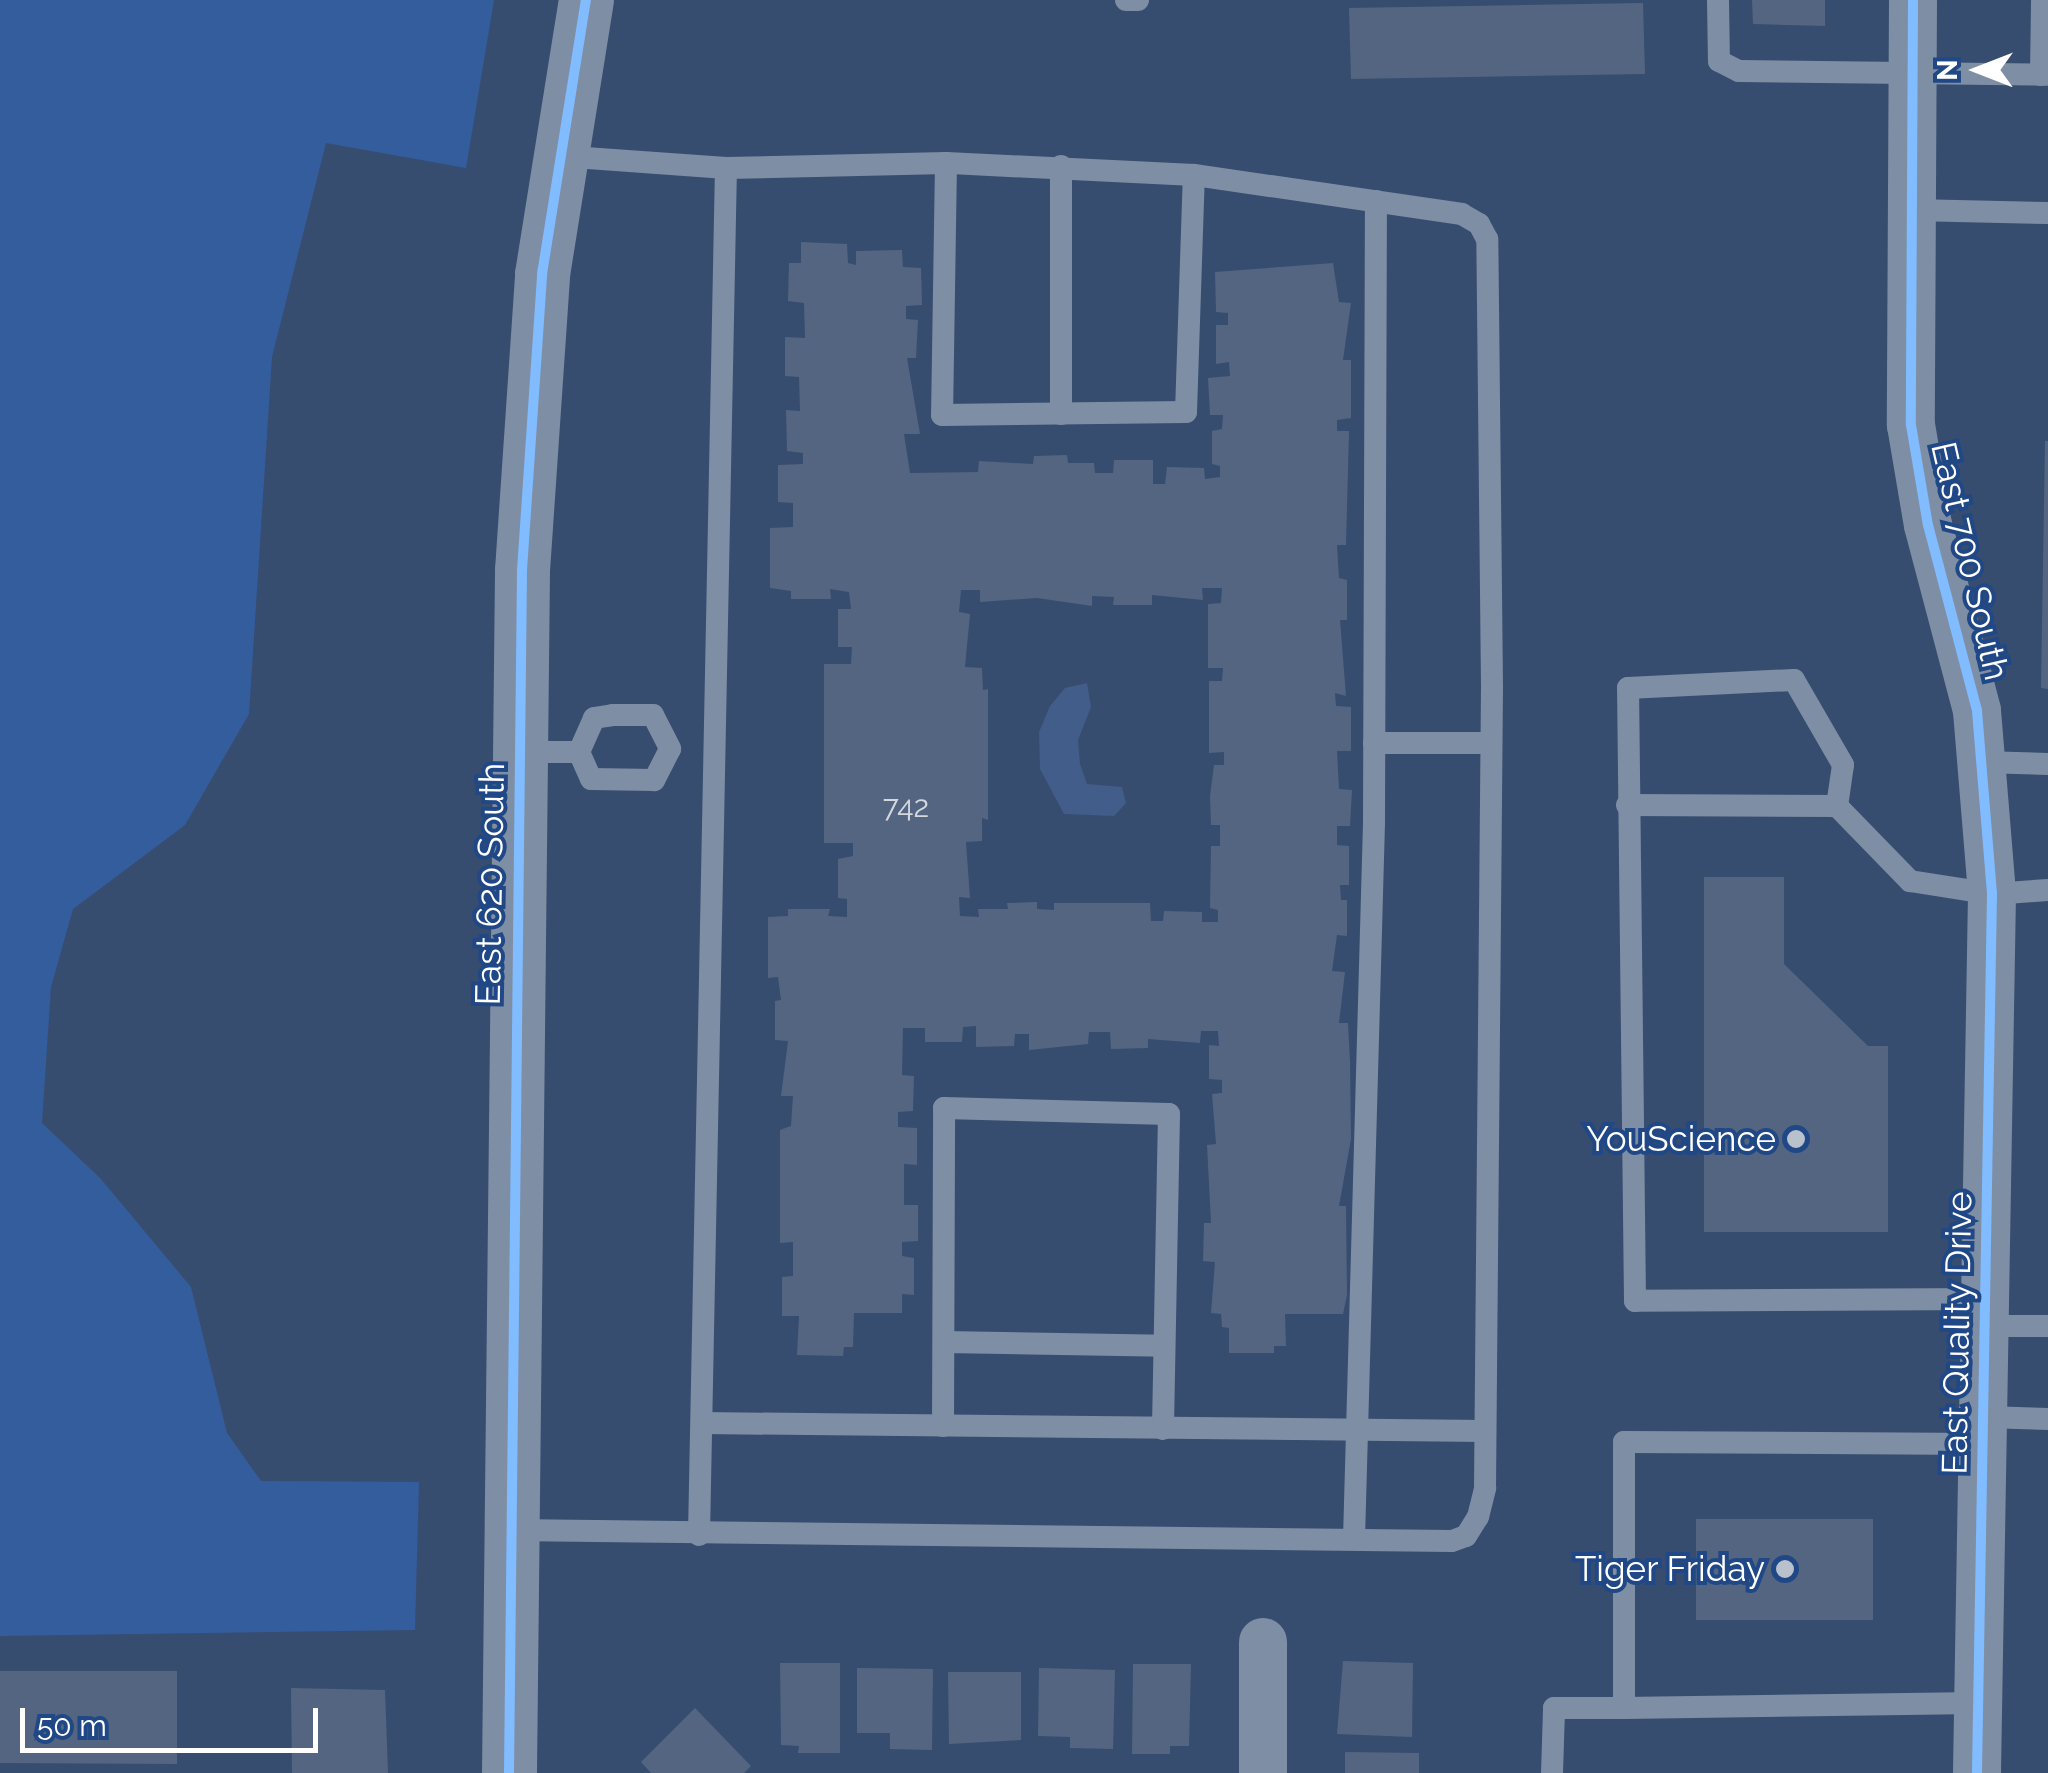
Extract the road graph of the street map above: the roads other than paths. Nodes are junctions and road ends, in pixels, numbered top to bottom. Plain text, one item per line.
1 (586, 0) edge
2 (1126, 0) edge
3 (1138, 0) edge
4 (1718, 0) edge
5 (1913, 0) edge
6 (2042, 0) edge
7 (1912, 72) junction
8 (2045, 75) edge
9 (560, 156) junction
10 (946, 164) junction
11 (1061, 166) junction
12 (726, 168) junction
13 (1194, 174) junction
14 (1376, 202) junction
15 (1912, 210) junction
16 (2048, 213) edge
17 (1061, 414) junction
18 (1492, 743) junction
19 (1374, 744) junction
20 (670, 749) junction
21 (715, 750) junction
22 (519, 752) junction
23 (579, 752) junction
24 (1980, 762) junction
25 (2048, 764) edge
26 (1627, 805) junction
27 (1837, 806) junction
28 (2048, 890) edge
29 (1992, 894) junction
30 (1985, 1312) junction
31 (2048, 1326) edge
32 (944, 1342) junction
33 (1164, 1346) junction
34 (2048, 1418) edge
35 (702, 1422) junction
36 (943, 1426) junction
37 (1163, 1429) junction
38 (1983, 1430) junction
39 (1357, 1431) junction
40 (1485, 1431) junction
41 (511, 1530) junction
42 (699, 1535) junction
43 (1354, 1540) junction
44 (1263, 1642) dead end
45 (1978, 1703) junction
46 (1624, 1708) junction
47 (509, 1773) edge
48 (1263, 1773) edge
49 (1552, 1773) edge
50 (1977, 1773) edge

1 - 9 street, East 620 South
2 - 3 lane
4 - 7 lane
5 - 7 street, East 700 South
6 - 8 lane
7 - 8 lane
7 - 15 street, East 700 South
9 - 12 lane
9 - 22 street, East 620 South
10 - 11 lane
10 - 12 lane
10 - 17 lane
11 - 13 lane
11 - 17 lane
12 - 21 lane
13 - 14 lane
13 - 17 lane
14 - 18 lane
14 - 19 lane
15 - 16 lane
15 - 24 street, East 700 South
18 - 19 lane
18 - 40 lane
19 - 39 lane
20 - 21 lane
20 - 23 lane
20 - 23 lane
21 - 35 lane
22 - 23 lane
22 - 41 street, East 620 South
24 - 25 lane
24 - 29 street, East 700 South
26 - 27 lane
26 - 27 lane
26 - 30 lane
27 - 29 lane
28 - 29 lane
29 - 30 street, East Quality Drive
30 - 31 lane
30 - 38 street, East Quality Drive
32 - 33 lane
32 - 33 lane
32 - 36 lane
33 - 37 lane
34 - 38 lane
35 - 36 lane
35 - 42 lane
36 - 37 lane
37 - 39 lane
38 - 45 street, East Quality Drive
38 - 46 lane
39 - 40 lane
39 - 43 lane
40 - 43 lane
41 - 42 lane
41 - 47 street, East 620 South
42 - 43 lane
44 - 48 street
45 - 46 lane
45 - 50 street, East Quality Drive
46 - 49 lane

